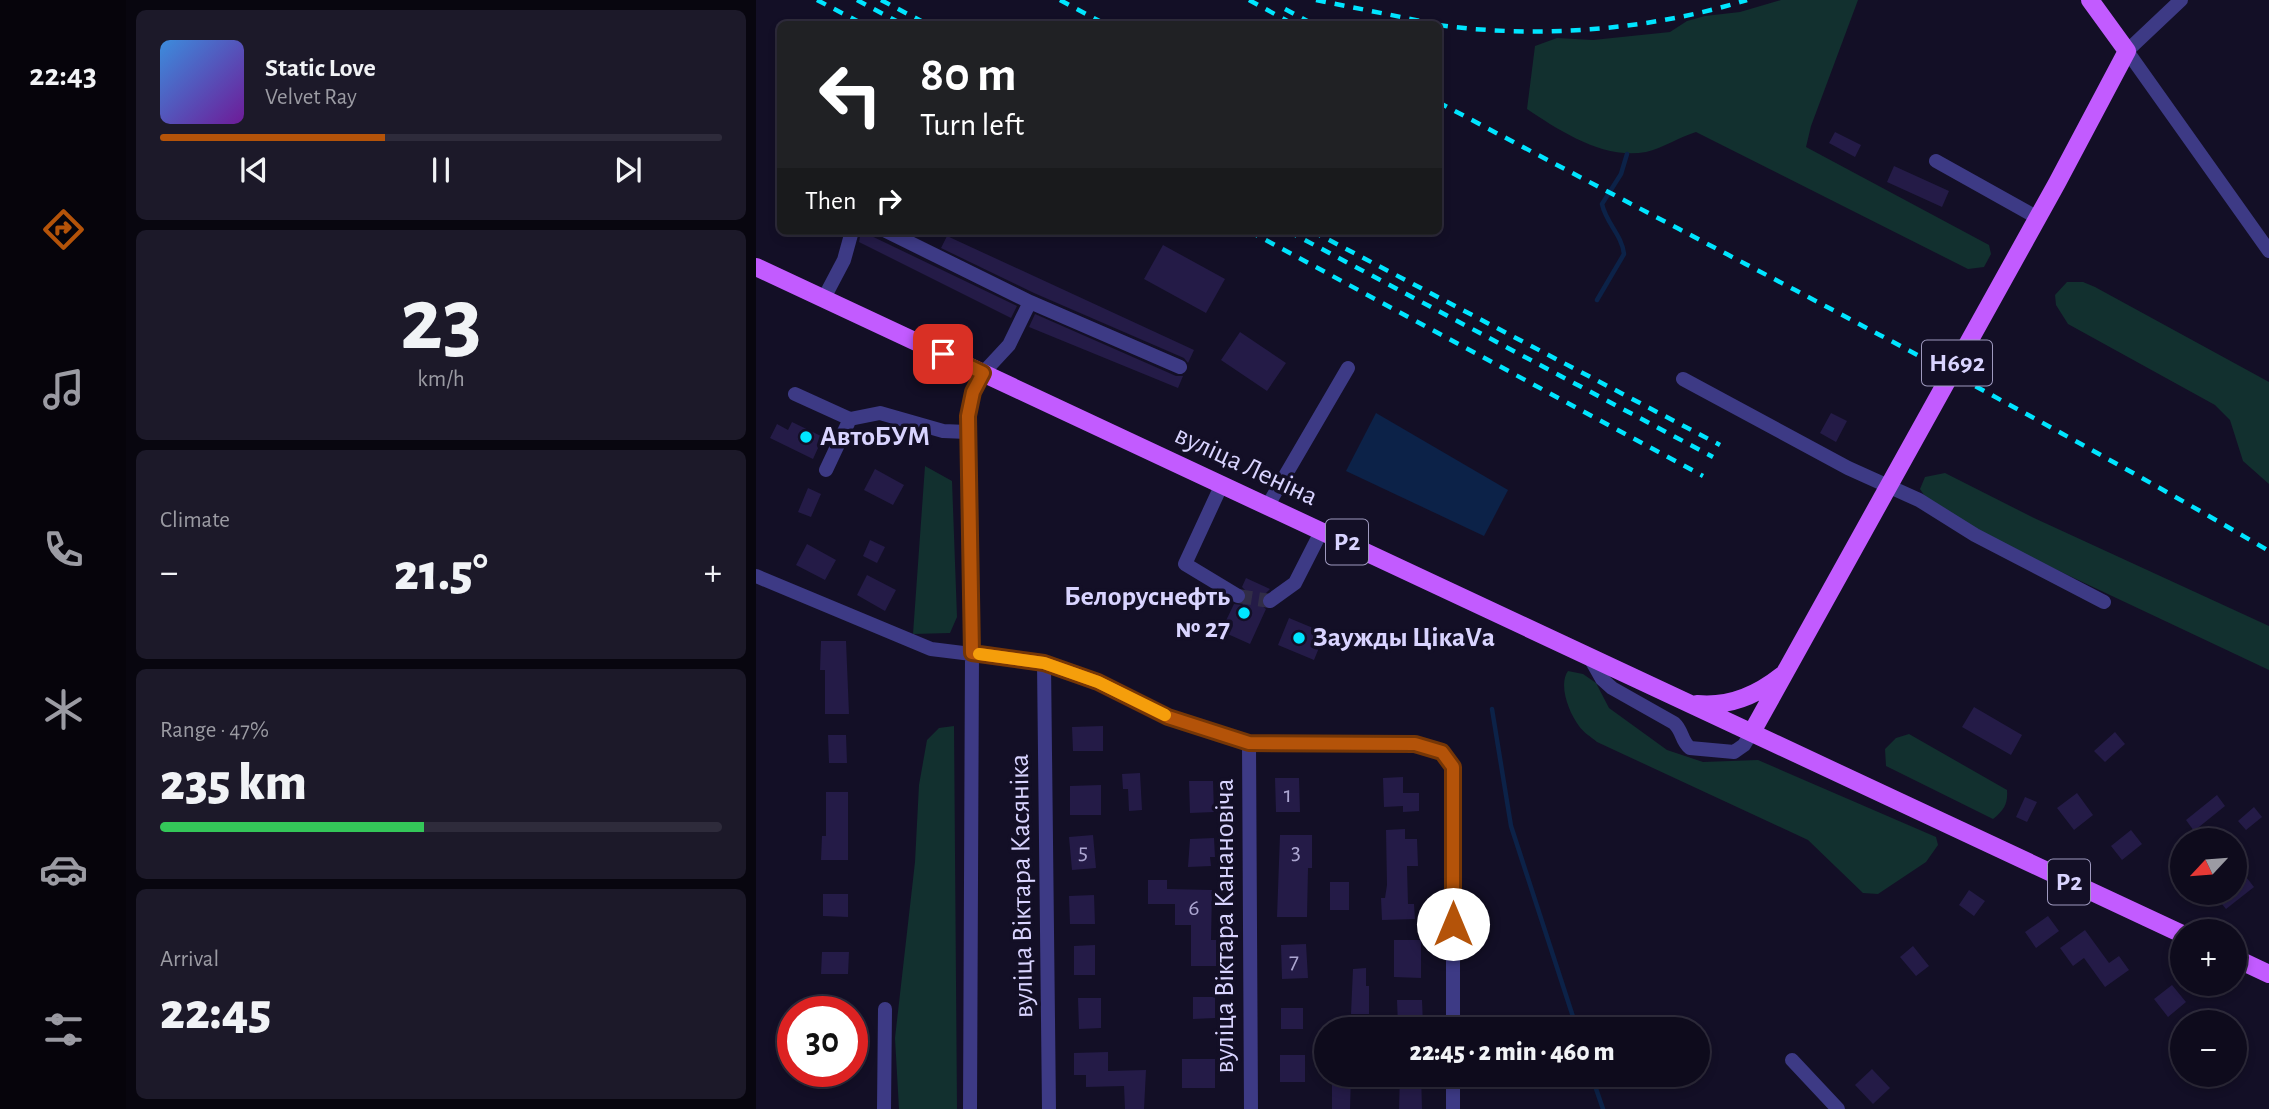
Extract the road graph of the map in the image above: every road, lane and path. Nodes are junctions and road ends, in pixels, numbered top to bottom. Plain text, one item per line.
1 (2090, 0) edge
2 (2181, 0) edge
3 (2127, 51) junction
4 (1936, 161) dead end
5 (2038, 218) junction
6 (851, 235) edge
7 (894, 235) edge
8 (2269, 251) edge
9 (756, 267) edge
10 (824, 298) junction
11 (1030, 302) junction
12 (1180, 367) dead end
13 (1348, 368) dead end
14 (983, 373) junction
15 (1684, 379) dead end
16 (795, 394) dead end
17 (850, 419) junction
18 (967, 432) junction
19 (825, 470) dead end
20 (1222, 484) junction
21 (1889, 487) junction
22 (1268, 505) junction
23 (1322, 530) junction
24 (756, 576) edge
25 (1238, 596) tunnel mouth
26 (1269, 601) dead end
27 (2104, 602) dead end
28 (972, 653) junction
29 (1589, 656) junction
30 (1044, 663) junction
31 (1784, 674) junction
32 (1690, 703) junction
33 (1752, 732) junction
34 (1249, 743) junction
35 (2170, 928) edge
36 (2247, 964) edge
37 (2269, 974) edge
38 (885, 1009) dead end
39 (1453, 1017) edge
40 (1792, 1060) dead end
41 (1453, 1087) edge
42 (884, 1109) edge
43 (970, 1109) edge
44 (1049, 1109) edge
45 (1251, 1109) edge
46 (1453, 1109) edge
47 (1839, 1109) edge

1 - 3 main road
2 - 3 street, Н692
3 - 5 main road, Н692
3 - 8 street
4 - 5 street
5 - 21 main road, Н692
6 - 10 street
7 - 11 street
9 - 10 main road, вуліца Леніна / Р2
10 - 14 main road, вуліца Леніна / Р2
11 - 12 street
11 - 14 street
13 - 22 street
14 - 18 street
14 - 20 main road, вуліца Леніна / Р2
15 - 21 street
16 - 17 street
17 - 18 street
17 - 19 street
18 - 28 street
20 - 22 main road, вуліца Леніна / Р2
20 - 25 street
21 - 27 street
21 - 31 main road, Н692
22 - 23 main road, вуліца Леніна / Р2
23 - 26 street
23 - 29 main road, вуліца Леніна / Р2
24 - 28 street
28 - 30 street
28 - 43 street
29 - 32 main road, вуліца Леніна / Р2
29 - 33 street
30 - 34 street
30 - 44 street, вуліца Віктара Касяніка
31 - 32 main road
31 - 33 main road, Н692
32 - 33 main road, вуліца Леніна / Р2
33 - 35 main road, Р2
34 - 39 street
34 - 45 street, вуліца Віктара Канановіча
36 - 37 main road
38 - 42 street
40 - 47 street
41 - 46 street

